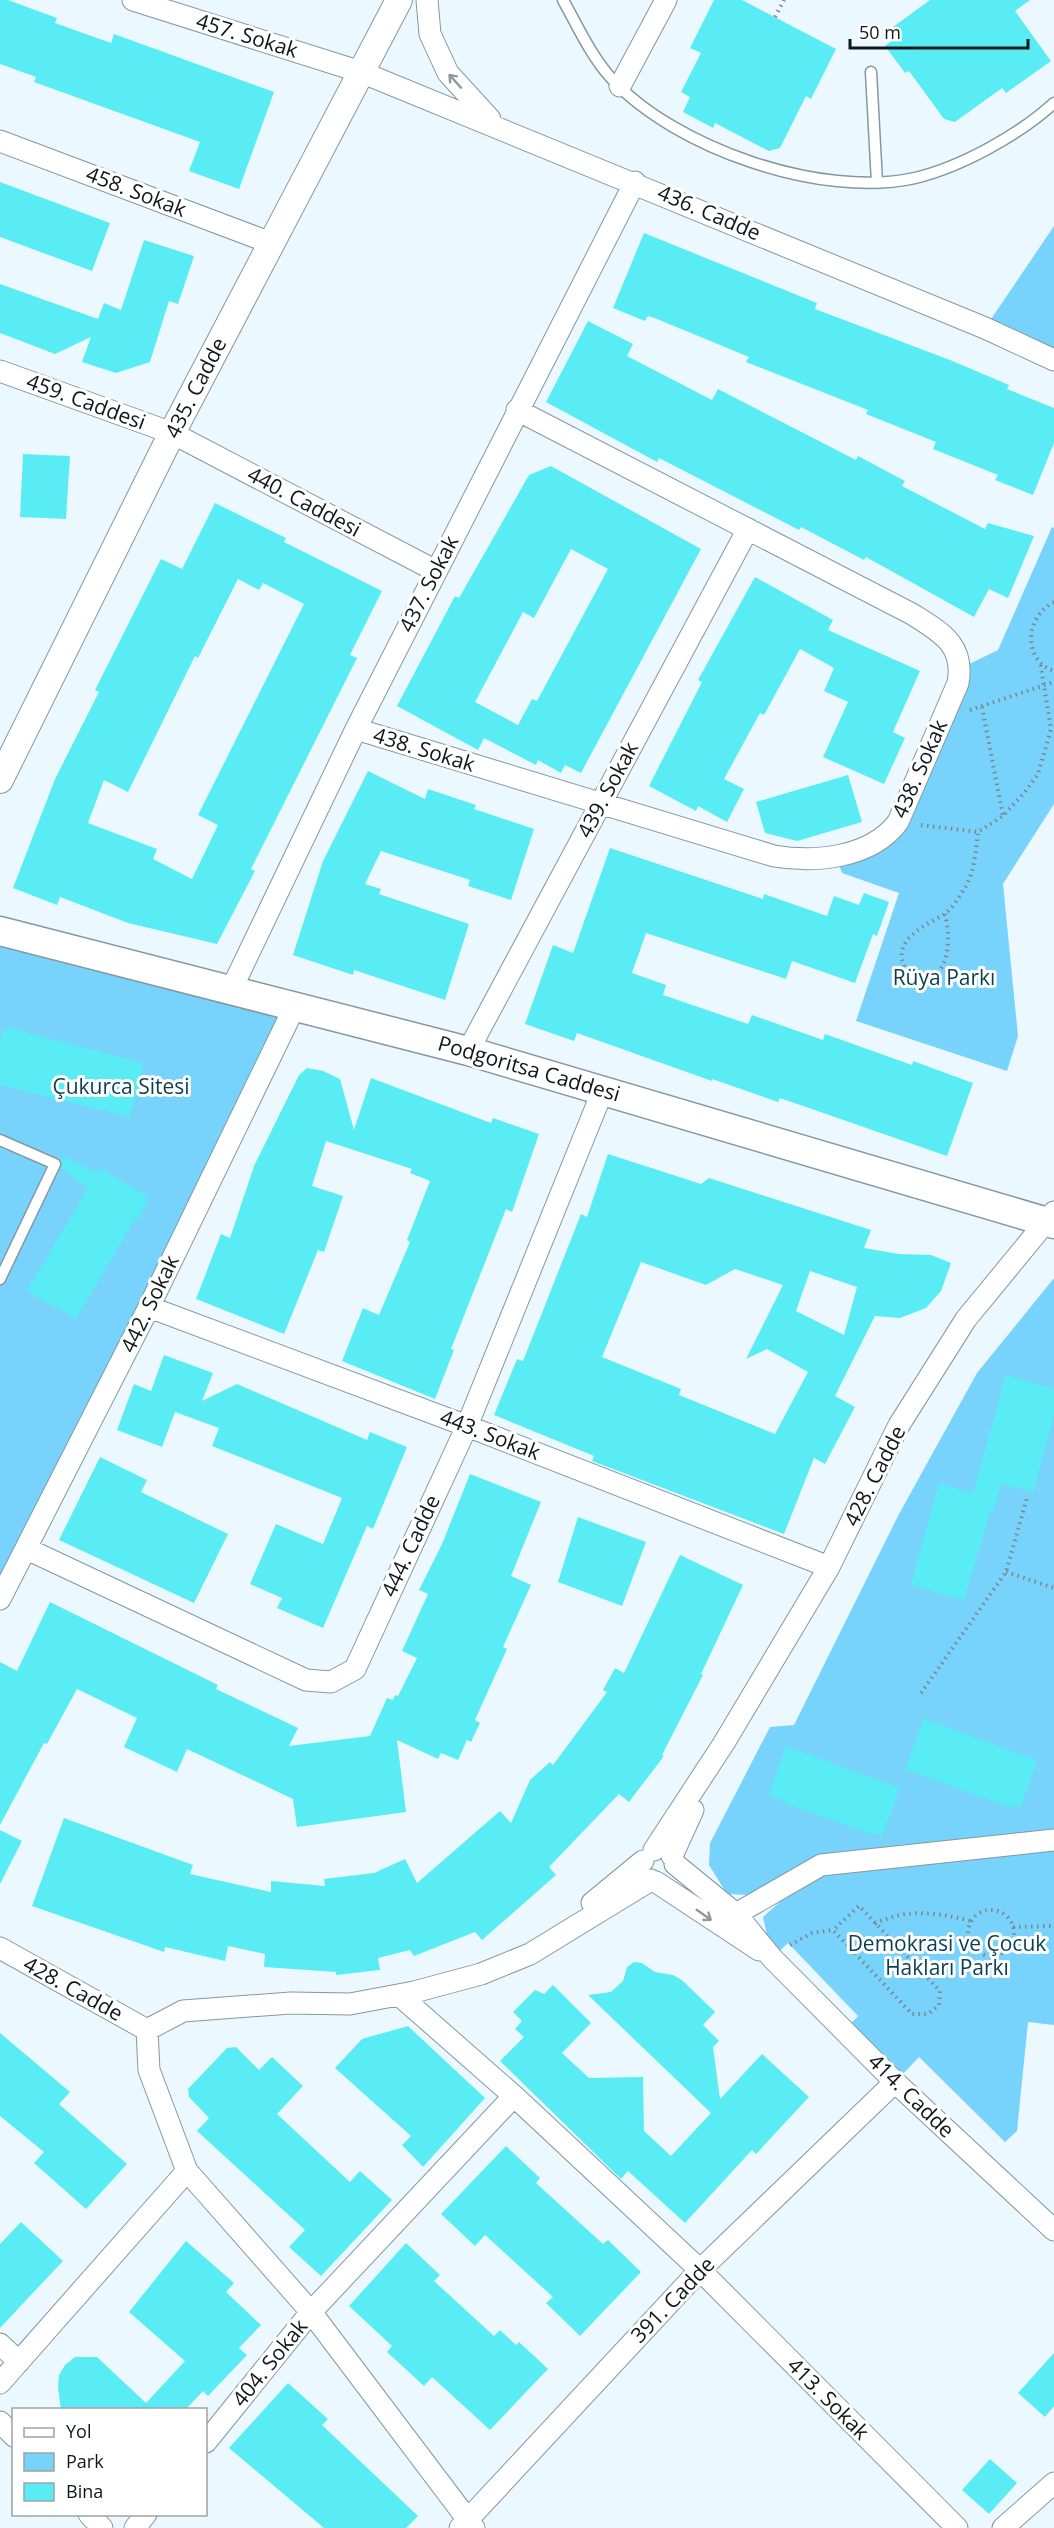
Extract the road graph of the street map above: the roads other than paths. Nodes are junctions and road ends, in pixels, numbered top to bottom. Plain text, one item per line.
1 (133, 0) edge
2 (399, 0) edge
3 (427, 0) edge
4 (563, 0) edge
5 (666, 0) edge
6 (361, 72) junction
7 (871, 72) dead end
8 (620, 86) junction
9 (1054, 103) edge
10 (494, 124) junction
11 (0, 141) edge
12 (635, 183) junction
13 (877, 183) junction
14 (271, 243) junction
15 (1054, 360) edge
16 (0, 371) edge
17 (517, 410) junction
18 (172, 433) junction
19 (748, 529) junction
20 (436, 571) junction
21 (356, 729) junction
22 (1, 777) edge
23 (601, 804) junction
24 (0, 931) edge
25 (231, 990) junction
26 (295, 1006) junction
27 (468, 1051) junction
28 (603, 1090) junction
29 (0, 1140) edge
30 (1051, 1219) edge
31 (0, 1279) edge
32 (149, 1307) junction
33 (467, 1426) junction
34 (27, 1549) junction
35 (829, 1567) junction
36 (0, 1599) edge
37 (1054, 1840) edge
38 (658, 1865) junction
39 (736, 1914) junction
40 (0, 1948) edge
41 (773, 1959) junction
42 (399, 1995) junction
43 (147, 2030) junction
44 (895, 2082) junction
45 (514, 2096) junction
46 (187, 2171) junction
47 (1054, 2230) edge
48 (700, 2270) junction
49 (311, 2312) junction
50 (0, 2344) edge
51 (19, 2362) junction
52 (0, 2383) edge
53 (0, 2422) edge
54 (12, 2434) edge
55 (207, 2441) edge
56 (1054, 2483) edge
57 (91, 2516) edge
58 (144, 2516) edge
59 (467, 2525) edge
60 (102, 2528) edge
61 (135, 2528) edge
62 (957, 2528) edge
63 (1003, 2528) edge

1 - 6 street, 457. Sokak
2 - 6 street, 435. Cadde
10 -> 3 street
4 - 8 lane
5 - 8 street
6 - 10 street, 436. Cadde
6 - 14 street, 435. Cadde
7 - 13 lane
8 - 13 lane
9 - 13 lane
10 - 12 street, 436. Cadde
11 - 14 street, 458. Sokak
12 - 15 street, 436. Cadde
12 - 17 street, 437. Sokak
14 - 18 street, 435. Cadde
16 - 18 street, 459. Caddesi
17 - 19 street, 438. Sokak
17 - 20 street, 437. Sokak
18 - 20 street, 440. Caddesi
18 - 22 street, 435. Cadde
19 - 23 street, 439. Sokak
19 - 23 street, 438. Sokak
20 - 21 street, 437. Sokak
21 - 23 street, 438. Sokak
21 - 25 street, 437. Sokak
23 - 27 street, 439. Sokak
24 - 25 main road, Podgoritsa Caddesi
25 - 26 main road, Podgoritsa Caddesi
26 - 27 main road, Podgoritsa Caddesi
26 - 32 street, 442. Sokak
27 - 28 main road, Podgoritsa Caddesi
28 - 30 main road, Podgoritsa Caddesi
28 - 33 street, 444. Cadde
29 - 31 lane
30 - 35 street, 428. Cadde
32 - 33 street, 443. Sokak
32 - 34 street, 442. Sokak
33 - 34 street, 444. Cadde
33 - 35 street, 443. Sokak
34 - 36 street, 442. Sokak
35 - 38 street, 428. Cadde
37 - 39 street
38 - 39 street
38 -> 41 street
38 - 42 street
39 - 41 street
40 - 43 street, 428. Cadde
41 - 44 street, 414. Cadde
42 - 43 street
42 - 45 street, 413. Sokak
43 - 46 street
44 - 47 street, 414. Cadde
44 - 48 street, 391. Cadde
45 - 48 street, 413. Sokak
45 - 49 street, 404. Sokak
46 - 49 street
46 - 51 street
48 - 59 street, 391. Cadde
48 - 62 street, 413. Sokak
49 - 55 street, 404. Sokak
49 - 59 street
50 - 51 street
51 - 52 street
53 - 54 street
56 - 63 street
57 - 60 street
58 - 61 street

